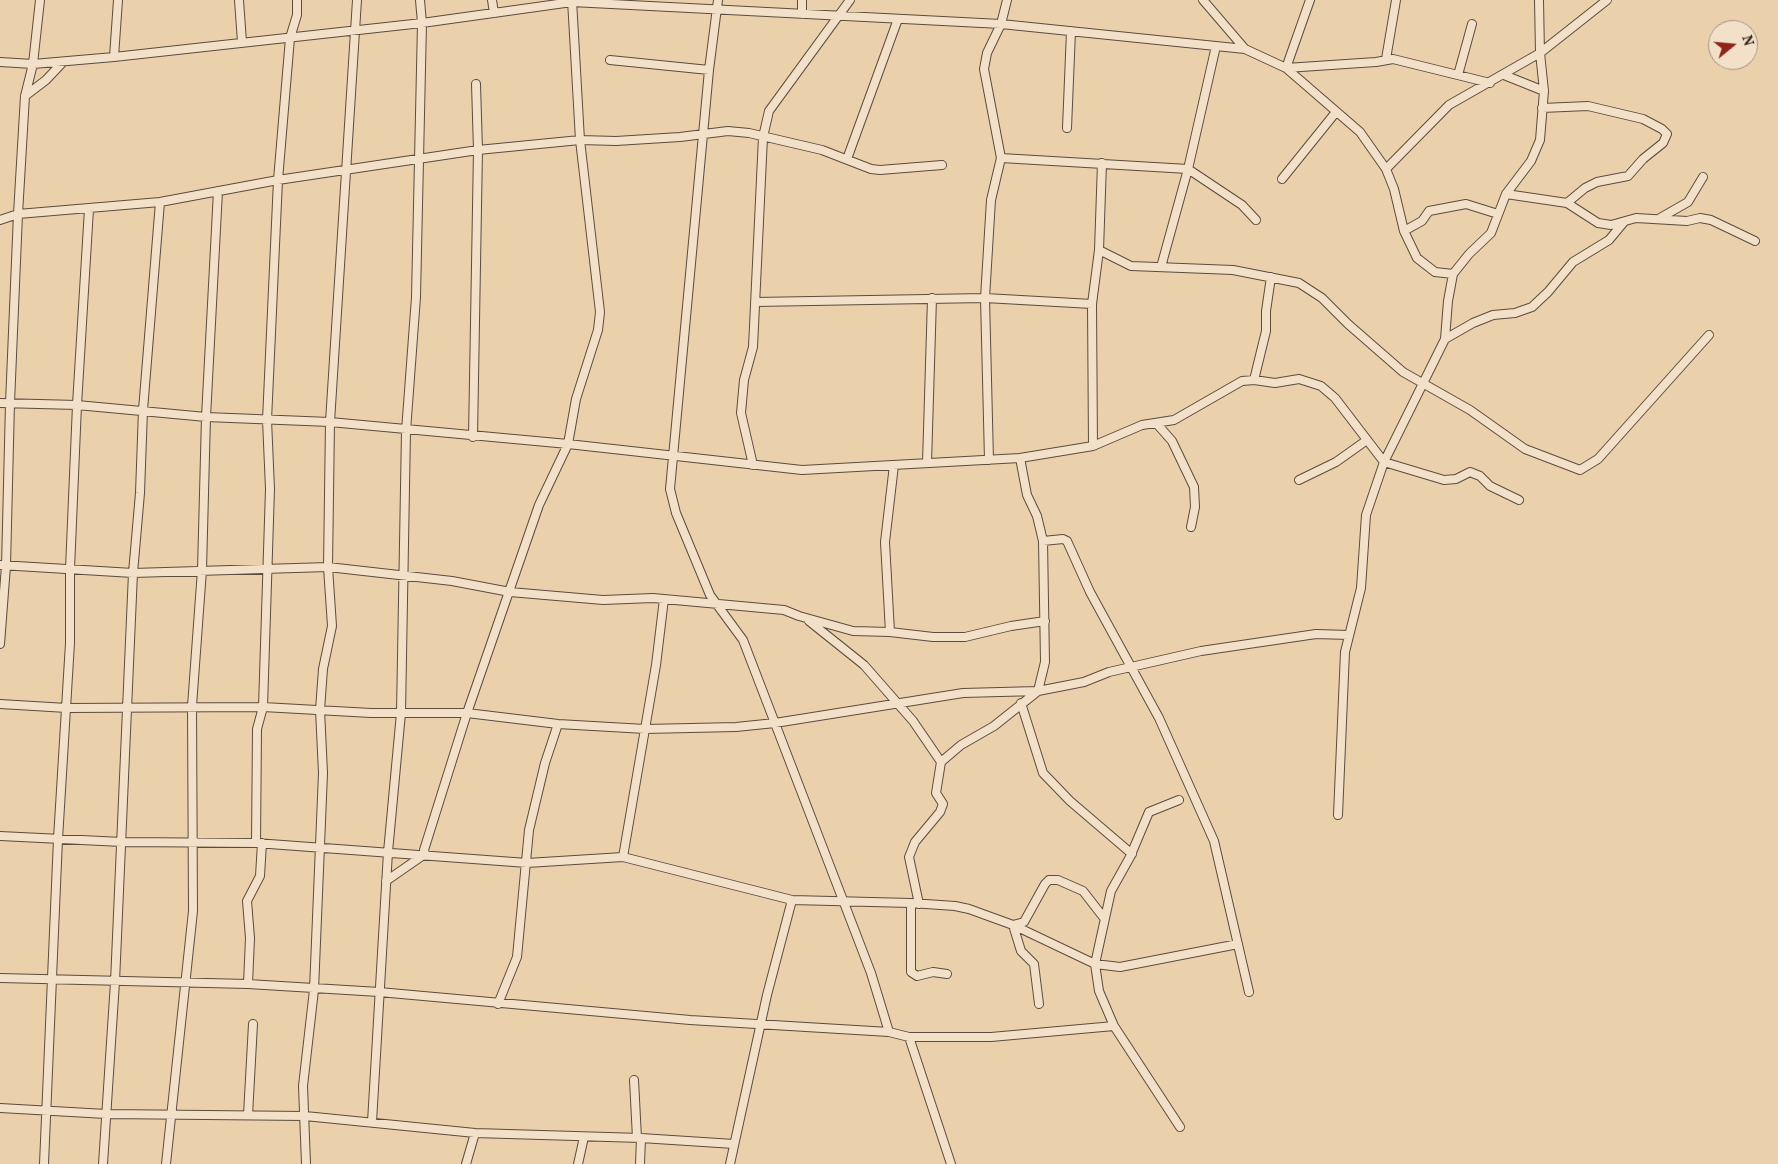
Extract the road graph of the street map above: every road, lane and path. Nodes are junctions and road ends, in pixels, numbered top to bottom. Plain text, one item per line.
1 (40, 0) edge
2 (118, 0) edge
3 (239, 0) edge
4 (296, 0) edge
5 (357, 0) edge
6 (420, 0) edge
7 (492, 0) edge
8 (718, 0) edge
9 (802, 0) edge
10 (850, 0) edge
11 (1007, 0) edge
12 (1203, 0) edge
13 (1310, 0) edge
14 (1396, 0) edge
15 (1539, 0) edge
16 (1607, 0) edge
17 (572, 1) edge
18 (717, 10) junction
19 (494, 13) junction
20 (802, 14) junction
21 (838, 16) junction
22 (898, 19) junction
23 (422, 23) junction
24 (1001, 24) junction
25 (1472, 24) dead end
26 (357, 29) junction
27 (1071, 31) junction
28 (290, 38) junction
29 (242, 42) junction
30 (1216, 46) junction
31 (1245, 49) junction
32 (1540, 53) junction
33 (114, 57) junction
34 (1386, 59) junction
35 (610, 60) dead end
36 (0, 62) edge
37 (63, 62) junction
38 (34, 64) junction
39 (1286, 68) junction
40 (709, 70) junction
41 (1458, 75) junction
42 (1504, 75) junction
43 (1490, 83) junction
44 (476, 84) dead end
45 (1544, 91) junction
46 (26, 96) junction
47 (1542, 108) junction
48 (1336, 112) junction
49 (1067, 128) dead end
50 (704, 134) junction
51 (763, 137) junction
52 (580, 140) junction
53 (478, 150) junction
54 (1001, 158) junction
55 (420, 159) junction
56 (846, 160) junction
57 (1102, 163) junction
58 (942, 166) dead end
59 (346, 169) junction
60 (1188, 169) junction
61 (1386, 169) junction
62 (1703, 177) dead end
63 (1282, 179) dead end
64 (278, 180) junction
65 (218, 191) junction
66 (1506, 194) junction
67 (160, 202) junction
68 (1568, 203) junction
69 (89, 209) junction
70 (18, 214) junction
71 (1498, 214) junction
72 (1660, 218) junction
73 (0, 220) edge
74 (1256, 220) dead end
75 (1624, 222) junction
76 (1404, 231) junction
77 (1755, 241) dead end
78 (1099, 250) junction
79 (1161, 267) junction
80 (1453, 274) junction
81 (1271, 277) junction
82 (932, 298) junction
83 (985, 298) junction
84 (755, 302) junction
85 (1092, 304) junction
86 (1709, 335) dead end
87 (1445, 340) junction
88 (1254, 380) junction
89 (1423, 385) junction
90 (0, 403) edge
91 (10, 403) junction
92 (77, 404) junction
93 (143, 410) junction
94 (206, 417) junction
95 (267, 420) junction
96 (330, 422) junction
97 (1157, 424) junction
98 (406, 431) junction
99 (473, 437) junction
100 (1367, 440) junction
101 (568, 444) junction
102 (1093, 446) junction
103 (672, 456) junction
104 (1020, 458) junction
105 (989, 460) junction
106 (1384, 462) junction
107 (927, 463) junction
108 (753, 465) junction
109 (894, 465) junction
110 (1299, 480) dead end
111 (1519, 500) dead end
112 (1192, 527) dead end
113 (1043, 541) junction
114 (3, 566) edge
115 (267, 567) junction
116 (328, 567) junction
117 (70, 569) junction
118 (202, 570) junction
119 (133, 572) junction
120 (404, 576) junction
121 (510, 592) junction
122 (664, 599) junction
123 (717, 604) junction
124 (806, 618) junction
125 (1045, 621) junction
126 (890, 632) junction
127 (1349, 635) junction
128 (0, 644) edge
129 (1131, 667) junction
130 (1038, 691) junction
131 (895, 703) junction
132 (1021, 703) junction
133 (0, 704) edge
134 (126, 706) junction
135 (192, 706) junction
136 (263, 707) junction
137 (67, 708) junction
138 (320, 710) junction
139 (401, 713) junction
140 (467, 713) junction
141 (775, 723) junction
142 (558, 724) junction
143 (645, 729) junction
144 (941, 762) junction
145 (1179, 800) dead end
146 (1338, 815) dead end
147 (0, 836) edge
148 (58, 839) junction
149 (122, 842) junction
150 (191, 843) junction
151 (259, 843) junction
152 (320, 847) junction
153 (388, 852) junction
154 (425, 854) junction
155 (1132, 854) junction
156 (623, 857) junction
157 (527, 863) junction
158 (386, 881) junction
159 (792, 900) junction
160 (843, 903) junction
161 (915, 903) junction
162 (1104, 918) junction
163 (1014, 925) junction
164 (1238, 944) junction
165 (1095, 964) junction
166 (947, 974) dead end
167 (0, 978) edge
168 (51, 980) junction
169 (115, 982) junction
170 (187, 984) junction
171 (248, 984) junction
172 (314, 990) junction
173 (379, 992) junction
174 (1249, 992) dead end
175 (498, 1004) junction
176 (1038, 1004) dead end
177 (253, 1024) dead end
178 (761, 1024) junction
179 (1114, 1026) junction
180 (889, 1032) junction
181 (909, 1037) junction
182 (634, 1080) dead end
183 (0, 1108) edge
184 (47, 1111) junction
185 (106, 1114) junction
186 (170, 1114) junction
187 (248, 1115) junction
188 (305, 1116) junction
189 (372, 1122) junction
190 (1180, 1127) dead end
191 (475, 1133) junction
192 (584, 1137) junction
193 (639, 1138) junction
194 (734, 1144) junction
195 (44, 1164) edge
196 (103, 1164) edge
197 (166, 1164) edge
198 (306, 1164) edge
199 (466, 1164) edge
200 (578, 1164) edge
201 (640, 1164) edge
202 (730, 1164) edge
203 (951, 1164) edge

1 - 38 street
2 - 33 street
3 - 29 street
4 - 28 street
5 - 26 street
6 - 23 street
7 - 19 street
8 - 18 street
9 - 20 street
10 - 21 street
11 - 24 street
12 - 31 street
13 - 39 street
14 - 34 street
15 - 32 street
16 - 32 street
17 - 18 street
17 - 19 street
17 - 52 street
18 - 20 street
18 - 40 street
19 - 23 street
20 - 21 street
21 - 22 street
21 - 51 street
22 - 24 street
22 - 56 street
23 - 26 street
23 - 55 street
24 - 27 street
24 - 54 street
25 - 41 street
26 - 28 street
26 - 59 street
27 - 30 street
27 - 49 street
28 - 29 street
28 - 64 street
29 - 33 street
30 - 31 street
30 - 60 street
31 - 39 street
32 - 42 street
32 - 45 street
33 - 37 street
34 - 39 street
34 - 41 street
35 - 40 street
36 - 38 street
37 - 38 street
37 - 46 street
38 - 46 street
39 - 48 street
40 - 50 street
41 - 43 street
42 - 43 street
42 - 45 street
43 - 61 street
44 - 53 street
45 - 47 street
46 - 70 street
47 - 66 street
47 - 68 street
48 - 61 street
48 - 63 street
50 - 51 street
50 - 52 street
50 - 103 street
51 - 56 street
51 - 84 street
52 - 53 street
52 - 101 street
53 - 55 street
53 - 99 street
54 - 57 street
54 - 83 street
55 - 59 street
55 - 98 street
56 - 58 street
57 - 60 street
57 - 78 street
59 - 64 street
59 - 96 street
60 - 74 street
60 - 79 street
61 - 76 street
62 - 72 street
64 - 65 street
64 - 95 street
65 - 67 street
65 - 94 street
66 - 68 street
66 - 71 street
67 - 69 street
67 - 93 street
68 - 75 street
69 - 70 street
69 - 92 street
70 - 73 street
70 - 91 street
71 - 76 street
71 - 80 street
72 - 75 street
72 - 77 street
75 - 87 street
76 - 80 street
78 - 79 street
78 - 85 street
79 - 81 street
80 - 87 street
81 - 88 street
81 - 89 street
82 - 83 street
82 - 84 street
82 - 107 street
83 - 85 street
83 - 105 street
84 - 108 street
85 - 102 street
86 - 89 street
87 - 89 street
88 - 97 street
88 - 100 street
89 - 106 street
90 - 91 street
91 - 92 street
91 - 114 street
92 - 93 street
92 - 117 street
93 - 94 street
93 - 119 street
94 - 95 street
94 - 118 street
95 - 96 street
95 - 115 street
96 - 98 street
96 - 116 street
97 - 102 street
97 - 112 street
98 - 99 street
98 - 120 street
99 - 101 street
100 - 106 street
100 - 110 street
101 - 103 street
101 - 121 street
102 - 104 street
103 - 108 street
103 - 123 street
104 - 105 street
104 - 113 street
105 - 107 street
106 - 111 street
106 - 127 street
107 - 109 street
108 - 109 street
109 - 126 street
113 - 125 street
113 - 129 street
114 - 117 street
114 - 128 street
115 - 116 street
115 - 118 street
115 - 136 street
116 - 120 street
116 - 138 street
117 - 119 street
117 - 137 street
118 - 119 street
118 - 135 street
119 - 134 street
120 - 121 street
120 - 139 street
121 - 122 street
121 - 140 street
122 - 123 street
122 - 143 street
123 - 124 street
123 - 141 street
124 - 126 street
124 - 131 street
125 - 126 street
125 - 130 street
127 - 129 street
127 - 146 street
129 - 130 street
129 - 164 street
130 - 131 street
130 - 132 street
131 - 141 street
131 - 144 street
132 - 144 street
132 - 155 street
133 - 137 street
134 - 135 street
134 - 137 street
134 - 149 street
135 - 136 street
135 - 150 street
136 - 138 street
136 - 151 street
137 - 148 street
138 - 139 street
138 - 152 street
139 - 140 street
139 - 153 street
140 - 142 street
140 - 154 street
141 - 143 street
141 - 160 street
142 - 143 street
142 - 157 street
143 - 156 street
144 - 161 street
145 - 155 street
147 - 148 street
148 - 149 street
148 - 168 street
149 - 150 street
149 - 169 street
150 - 151 street
150 - 170 street
151 - 152 street
151 - 171 street
152 - 153 street
152 - 172 street
153 - 154 street
153 - 158 street
154 - 157 street
154 - 158 street
155 - 162 street
156 - 157 street
156 - 159 street
157 - 175 street
158 - 173 street
159 - 160 street
159 - 178 street
160 - 161 street
160 - 180 street
161 - 163 street
161 - 166 street
162 - 163 street
162 - 165 street
163 - 165 street
163 - 176 street
164 - 165 street
164 - 174 street
165 - 179 street
167 - 168 street
168 - 169 street
168 - 184 street
169 - 170 street
169 - 185 street
170 - 171 street
170 - 186 street
171 - 172 street
172 - 173 street
172 - 188 street
173 - 175 street
173 - 189 street
175 - 178 street
177 - 187 street
178 - 180 street
178 - 194 street
179 - 181 street
179 - 190 street
180 - 181 street
181 - 203 street
182 - 193 street
183 - 184 street
184 - 185 street
184 - 195 street
185 - 186 street
185 - 196 street
186 - 187 street
186 - 197 street
187 - 188 street
188 - 189 street
188 - 198 street
189 - 191 street
191 - 192 street
191 - 199 street
192 - 193 street
192 - 200 street
193 - 194 street
193 - 201 street
194 - 202 street

